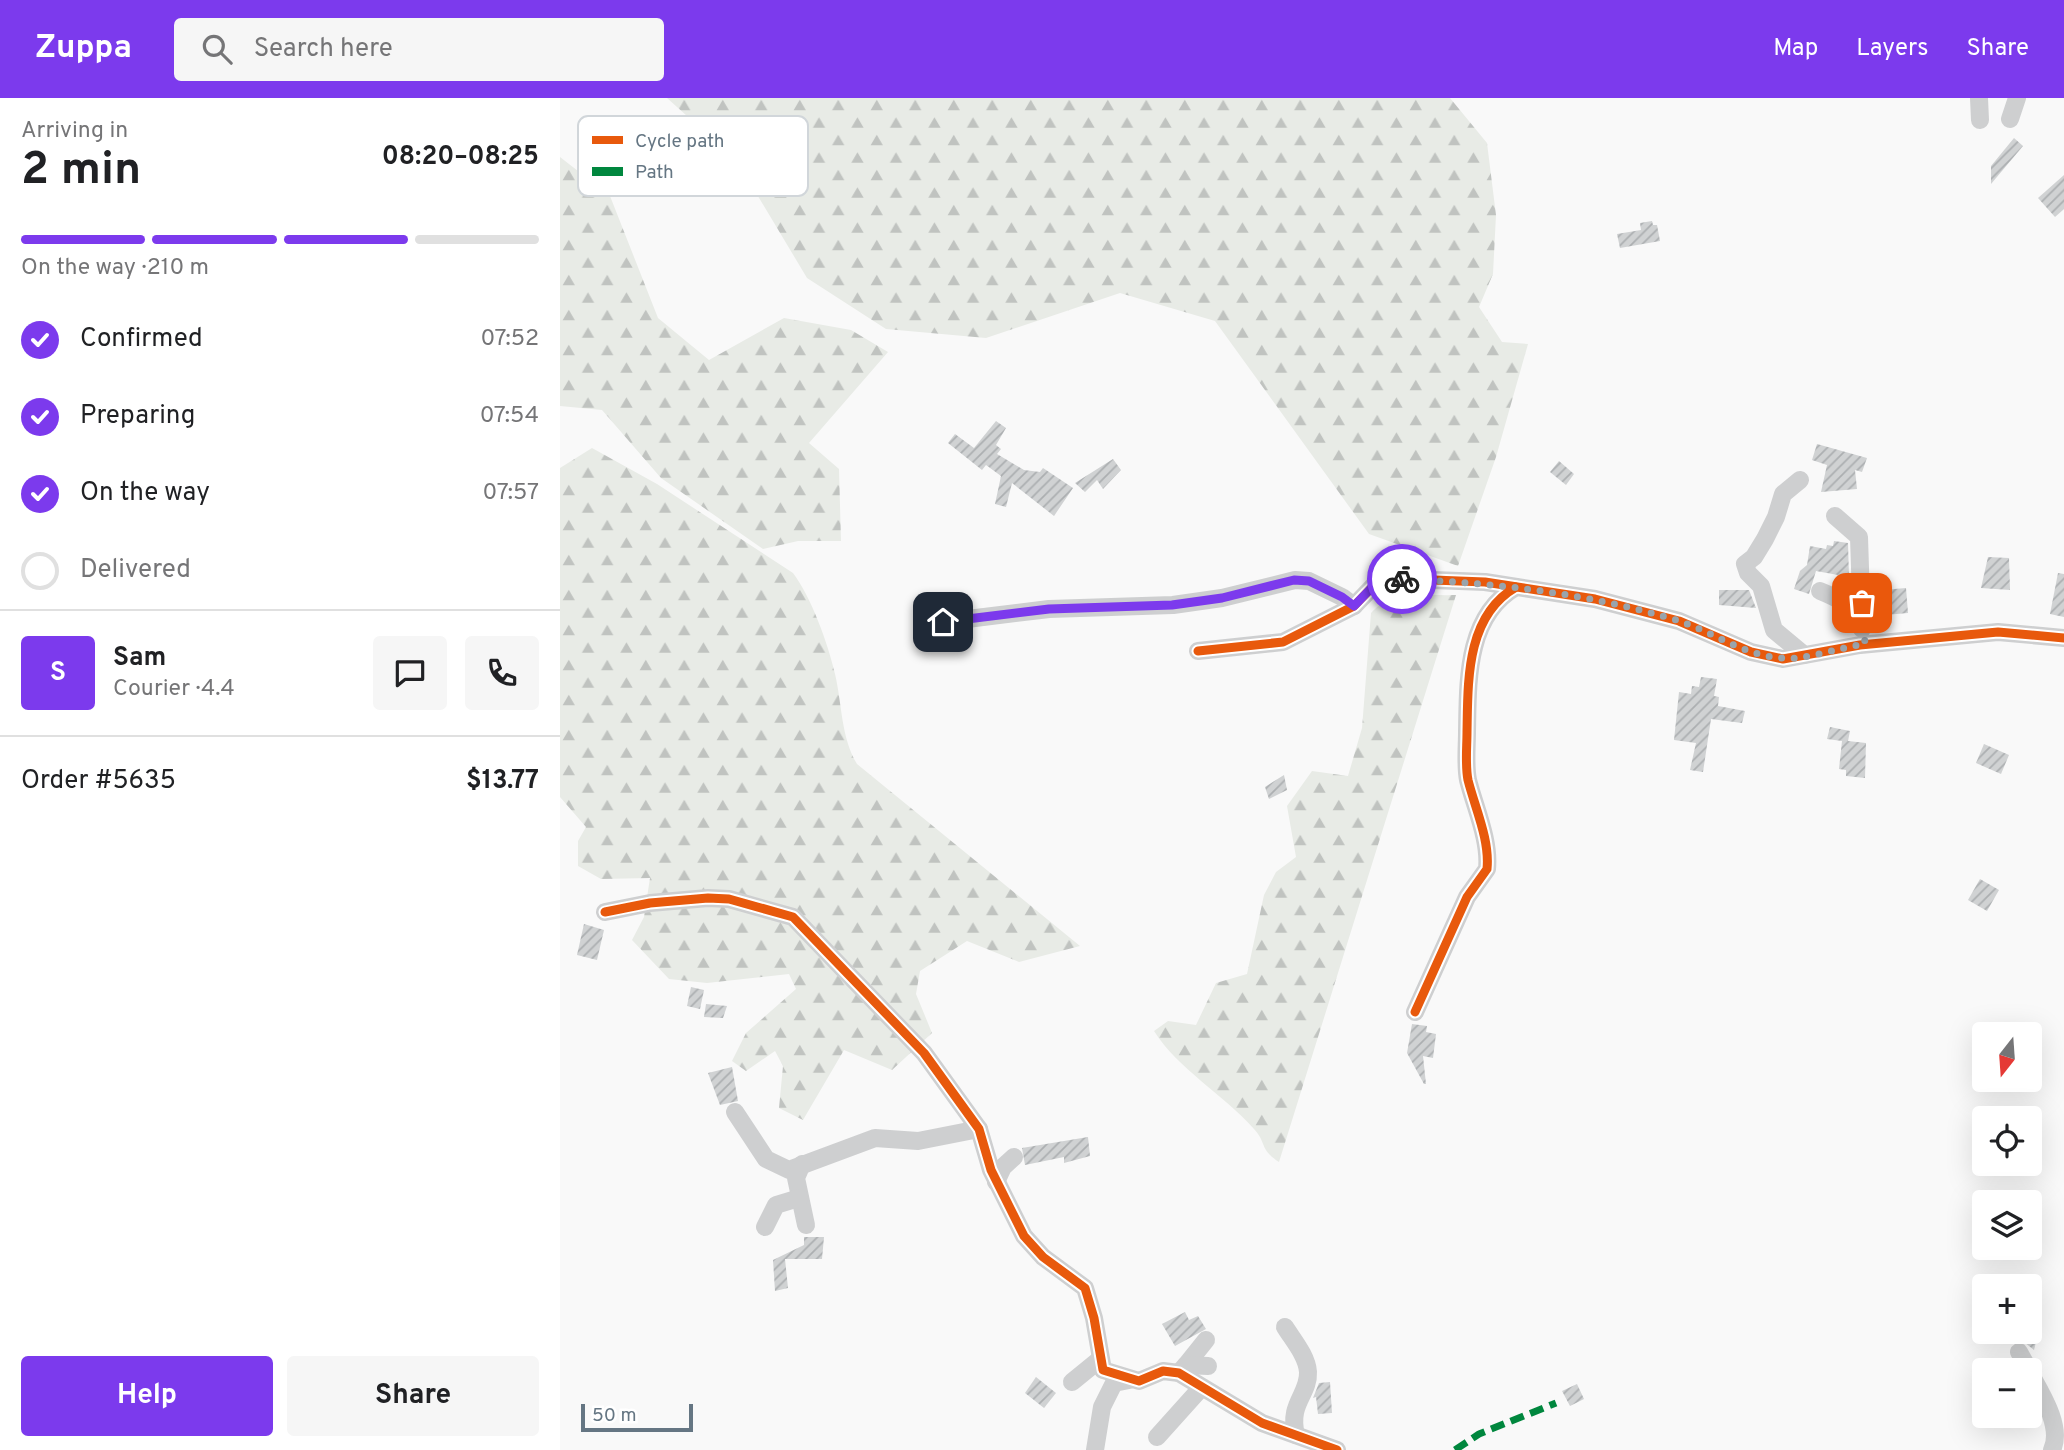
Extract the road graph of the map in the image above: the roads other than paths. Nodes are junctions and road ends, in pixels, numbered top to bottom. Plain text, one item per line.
1 (1979, 98) edge
2 (2017, 98) edge
3 (2010, 118) dead end
4 (1980, 120) dead end
5 (1800, 480) dead end
6 (1835, 516) dead end
7 (1516, 587) junction
8 (1820, 591) dead end
9 (1354, 606) junction
10 (943, 622) dead end
11 (1863, 637) junction
12 (2064, 638) edge
13 (1198, 651) dead end
14 (1804, 655) junction
15 (605, 912) dead end
16 (1415, 1013) dead end
17 (735, 1112) dead end
18 (979, 1129) junction
19 (1014, 1157) dead end
20 (802, 1164) junction
21 (996, 1182) junction
22 (799, 1198) junction
23 (806, 1225) dead end
24 (765, 1227) dead end
25 (1285, 1327) dead end
26 (1206, 1340) dead end
27 (2019, 1352) dead end
28 (2022, 1358) edge
29 (1099, 1360) junction
30 (1208, 1366) dead end
31 (1182, 1369) junction
32 (1129, 1380) junction
33 (1072, 1382) dead end
34 (1201, 1388) junction
35 (2042, 1395) edge
36 (1296, 1435) junction
37 (1157, 1437) dead end
38 (1095, 1450) edge
39 (1337, 1450) edge
40 (2052, 1450) edge

1 - 4 street
2 - 3 street
5 - 14 street
6 - 11 street
7 - 9 street
7 - 14 street
7 - 16 street
8 - 11 street
9 - 10 street
9 - 13 street
11 - 12 street
11 - 14 street
15 - 18 street
17 - 20 street
18 - 20 street
18 - 21 street
19 - 21 street
20 - 22 street
21 - 29 street
22 - 23 street
22 - 24 street
25 - 36 street
26 - 31 street
27 - 28 street
29 - 32 street
29 - 33 street
30 - 31 street
31 - 32 street
31 - 34 street
32 - 38 street
34 - 36 street
34 - 37 street
35 - 40 street
36 - 39 street

